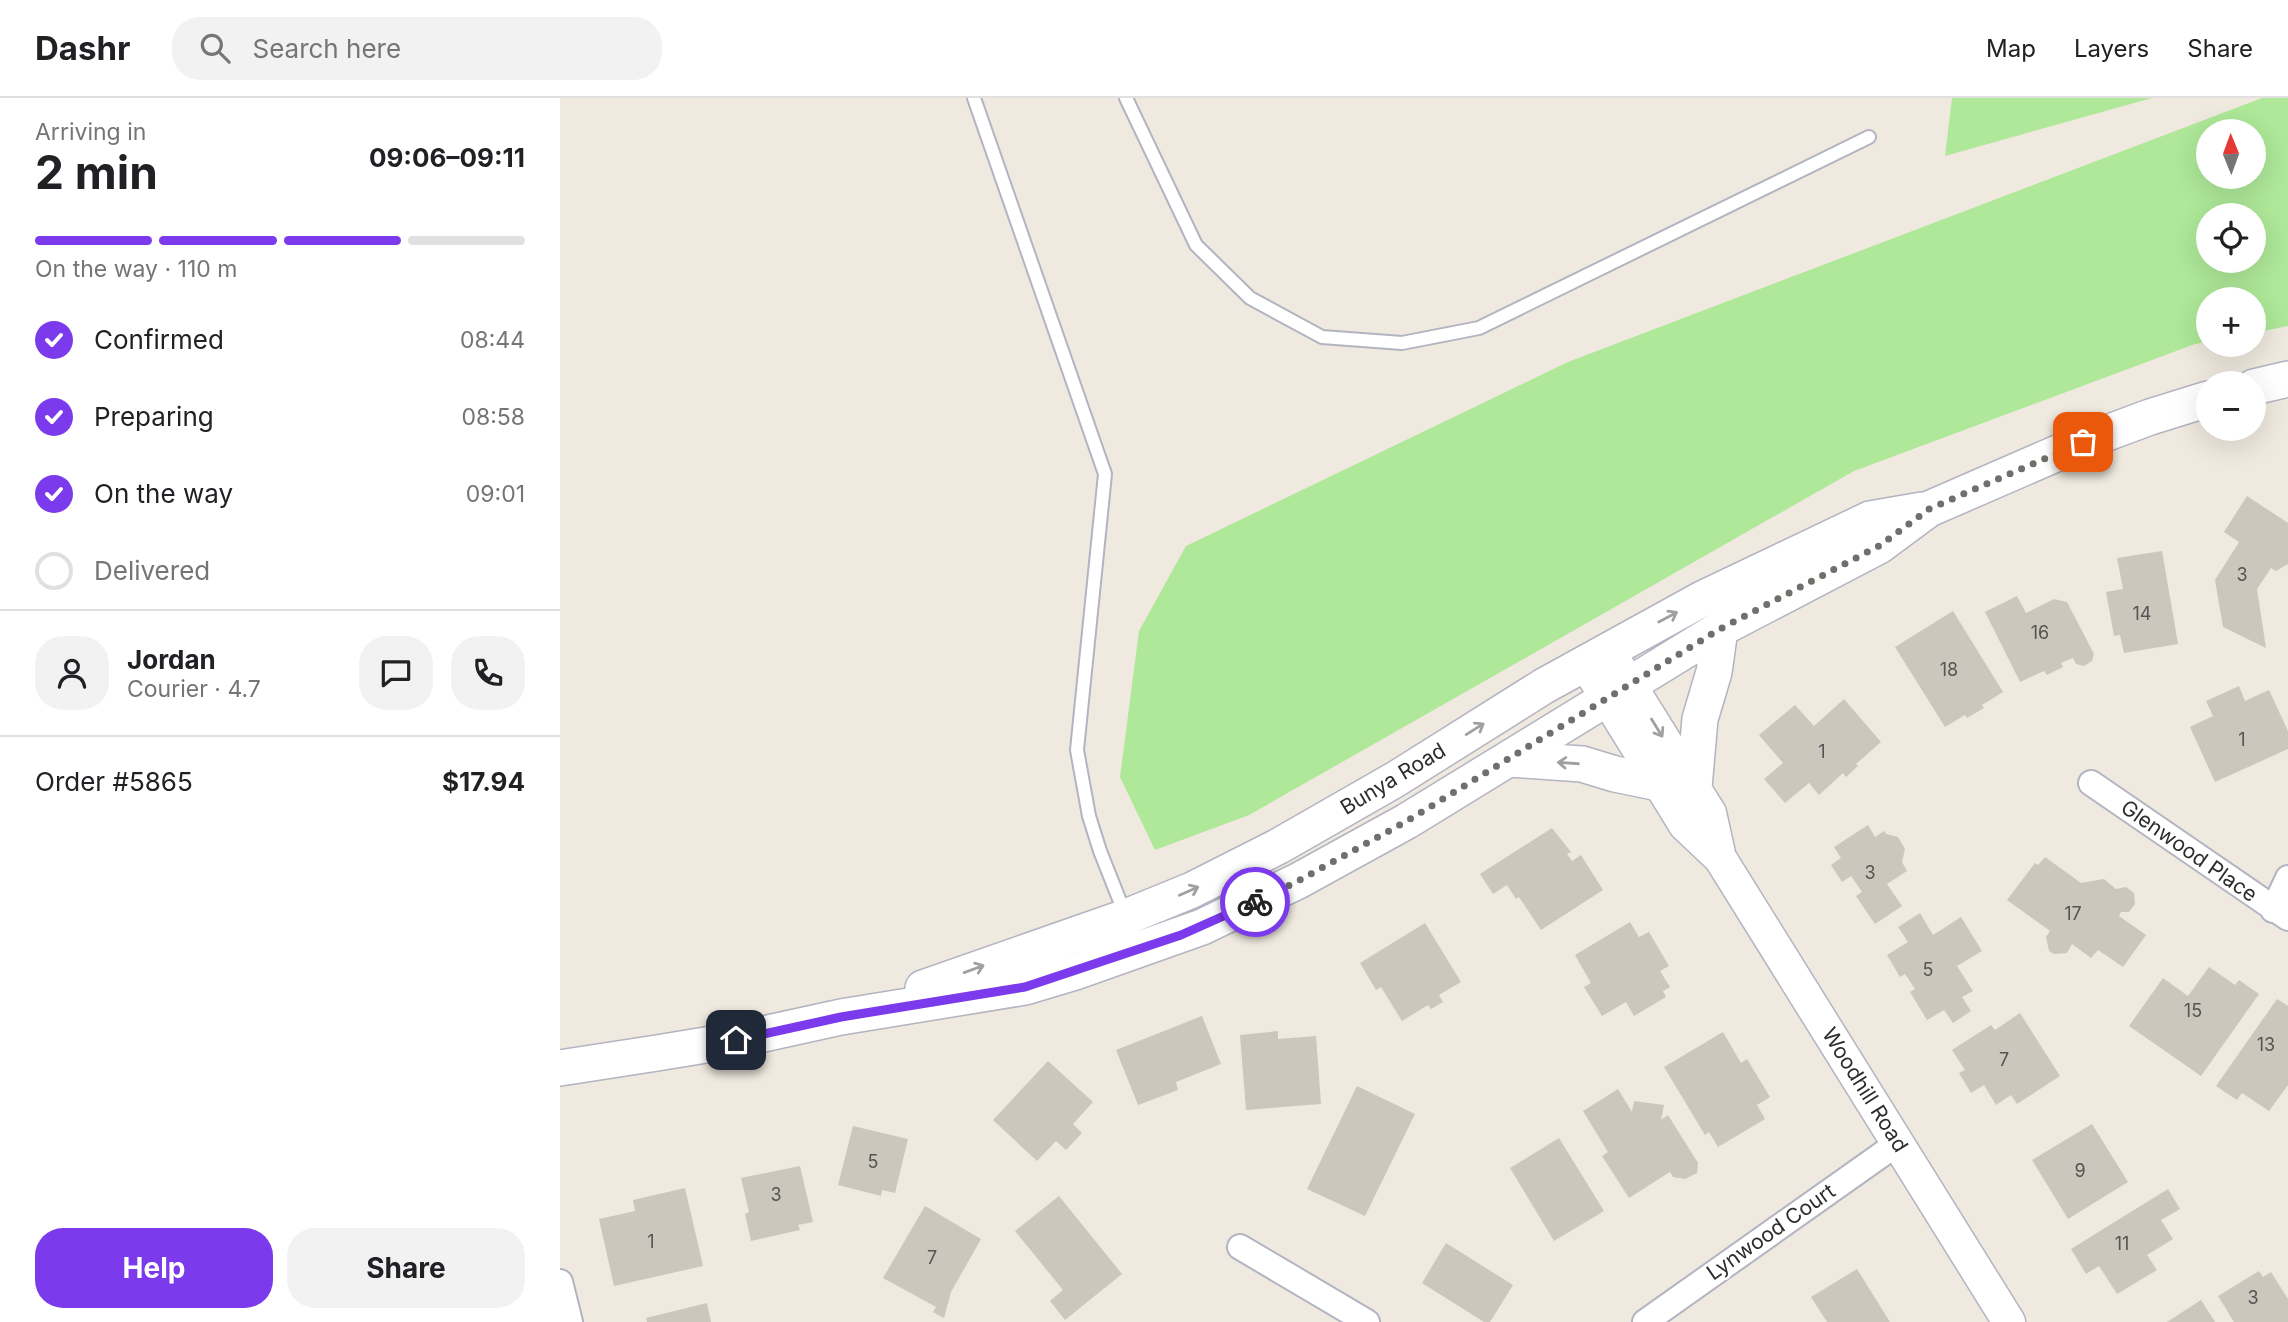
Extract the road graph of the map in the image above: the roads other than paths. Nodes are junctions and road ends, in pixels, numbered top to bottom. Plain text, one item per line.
1 (974, 98) edge
2 (1126, 98) edge
3 (1870, 137) dead end
4 (2288, 379) edge
5 (2266, 384) edge
6 (2196, 403) edge
7 (1929, 509) junction
8 (1720, 629) junction
9 (1596, 656) junction
10 (1618, 692) junction
11 (1510, 759) junction
12 (1659, 783) junction
13 (2091, 783) dead end
14 (1694, 787) junction
15 (1720, 858) junction
16 (2288, 878) edge
17 (2281, 914) edge
18 (1132, 933) junction
19 (560, 1068) edge
20 (1898, 1143) junction
21 (1240, 1247) dead end
22 (560, 1282) edge
23 (570, 1322) edge
24 (1367, 1322) edge
25 (1645, 1322) edge
26 (2009, 1322) edge

1 - 18 lane
2 - 3 lane
4 - 5 main road
6 - 7 main road, Bunya Road
7 - 8 main road, Bunya Road
9 -> 7 main road, Bunya Road
8 - 10 main road, Bunya Road
8 - 14 main road
9 - 10 street, Woodhill Road
18 -> 9 main road, Bunya Road
10 - 11 main road, Bunya Road
10 - 12 street, Woodhill Road
10 -> 14 street, Woodhill Road
12 -> 11 main road
11 - 18 main road, Bunya Road
12 - 15 street, Woodhill Road
13 - 17 street, Glenwood Place
14 - 15 street, Woodhill Road
15 - 20 street, Woodhill Road
16 - 17 street
18 - 19 main road, Bunya Road
20 - 25 street, Lynwood Court
20 - 26 street, Woodhill Road
21 - 24 street
22 - 23 street

